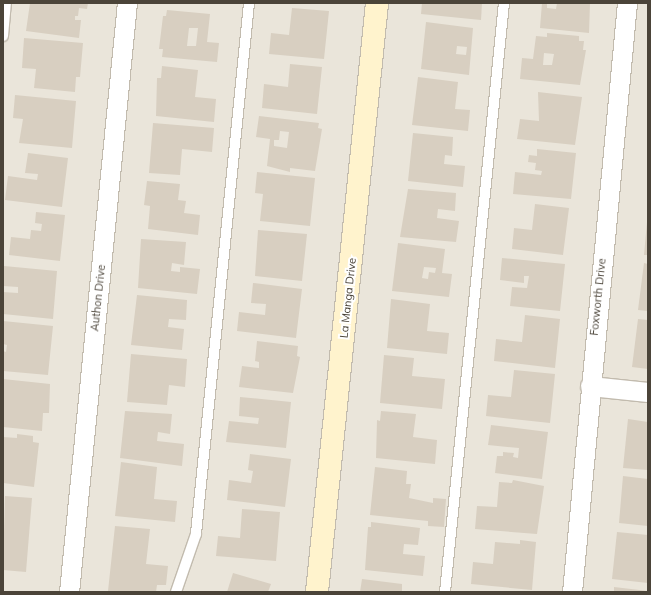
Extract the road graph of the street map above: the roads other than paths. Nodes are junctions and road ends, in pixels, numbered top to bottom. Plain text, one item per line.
1 (6, 3) edge
2 (127, 3) edge
3 (249, 3) edge
4 (377, 3) edge
5 (504, 3) edge
6 (627, 3) edge
7 (3, 36) edge
8 (590, 386) junction
9 (648, 392) edge
10 (69, 592) edge
11 (176, 592) edge
12 (317, 592) edge
13 (445, 592) edge
14 (572, 592) edge

1 - 7 lane
2 - 10 street, Authon Drive
3 - 11 lane
4 - 12 street, La Manga Drive
5 - 13 lane
6 - 8 street, Foxworth Drive
8 - 9 street
8 - 14 street, Foxworth Drive

